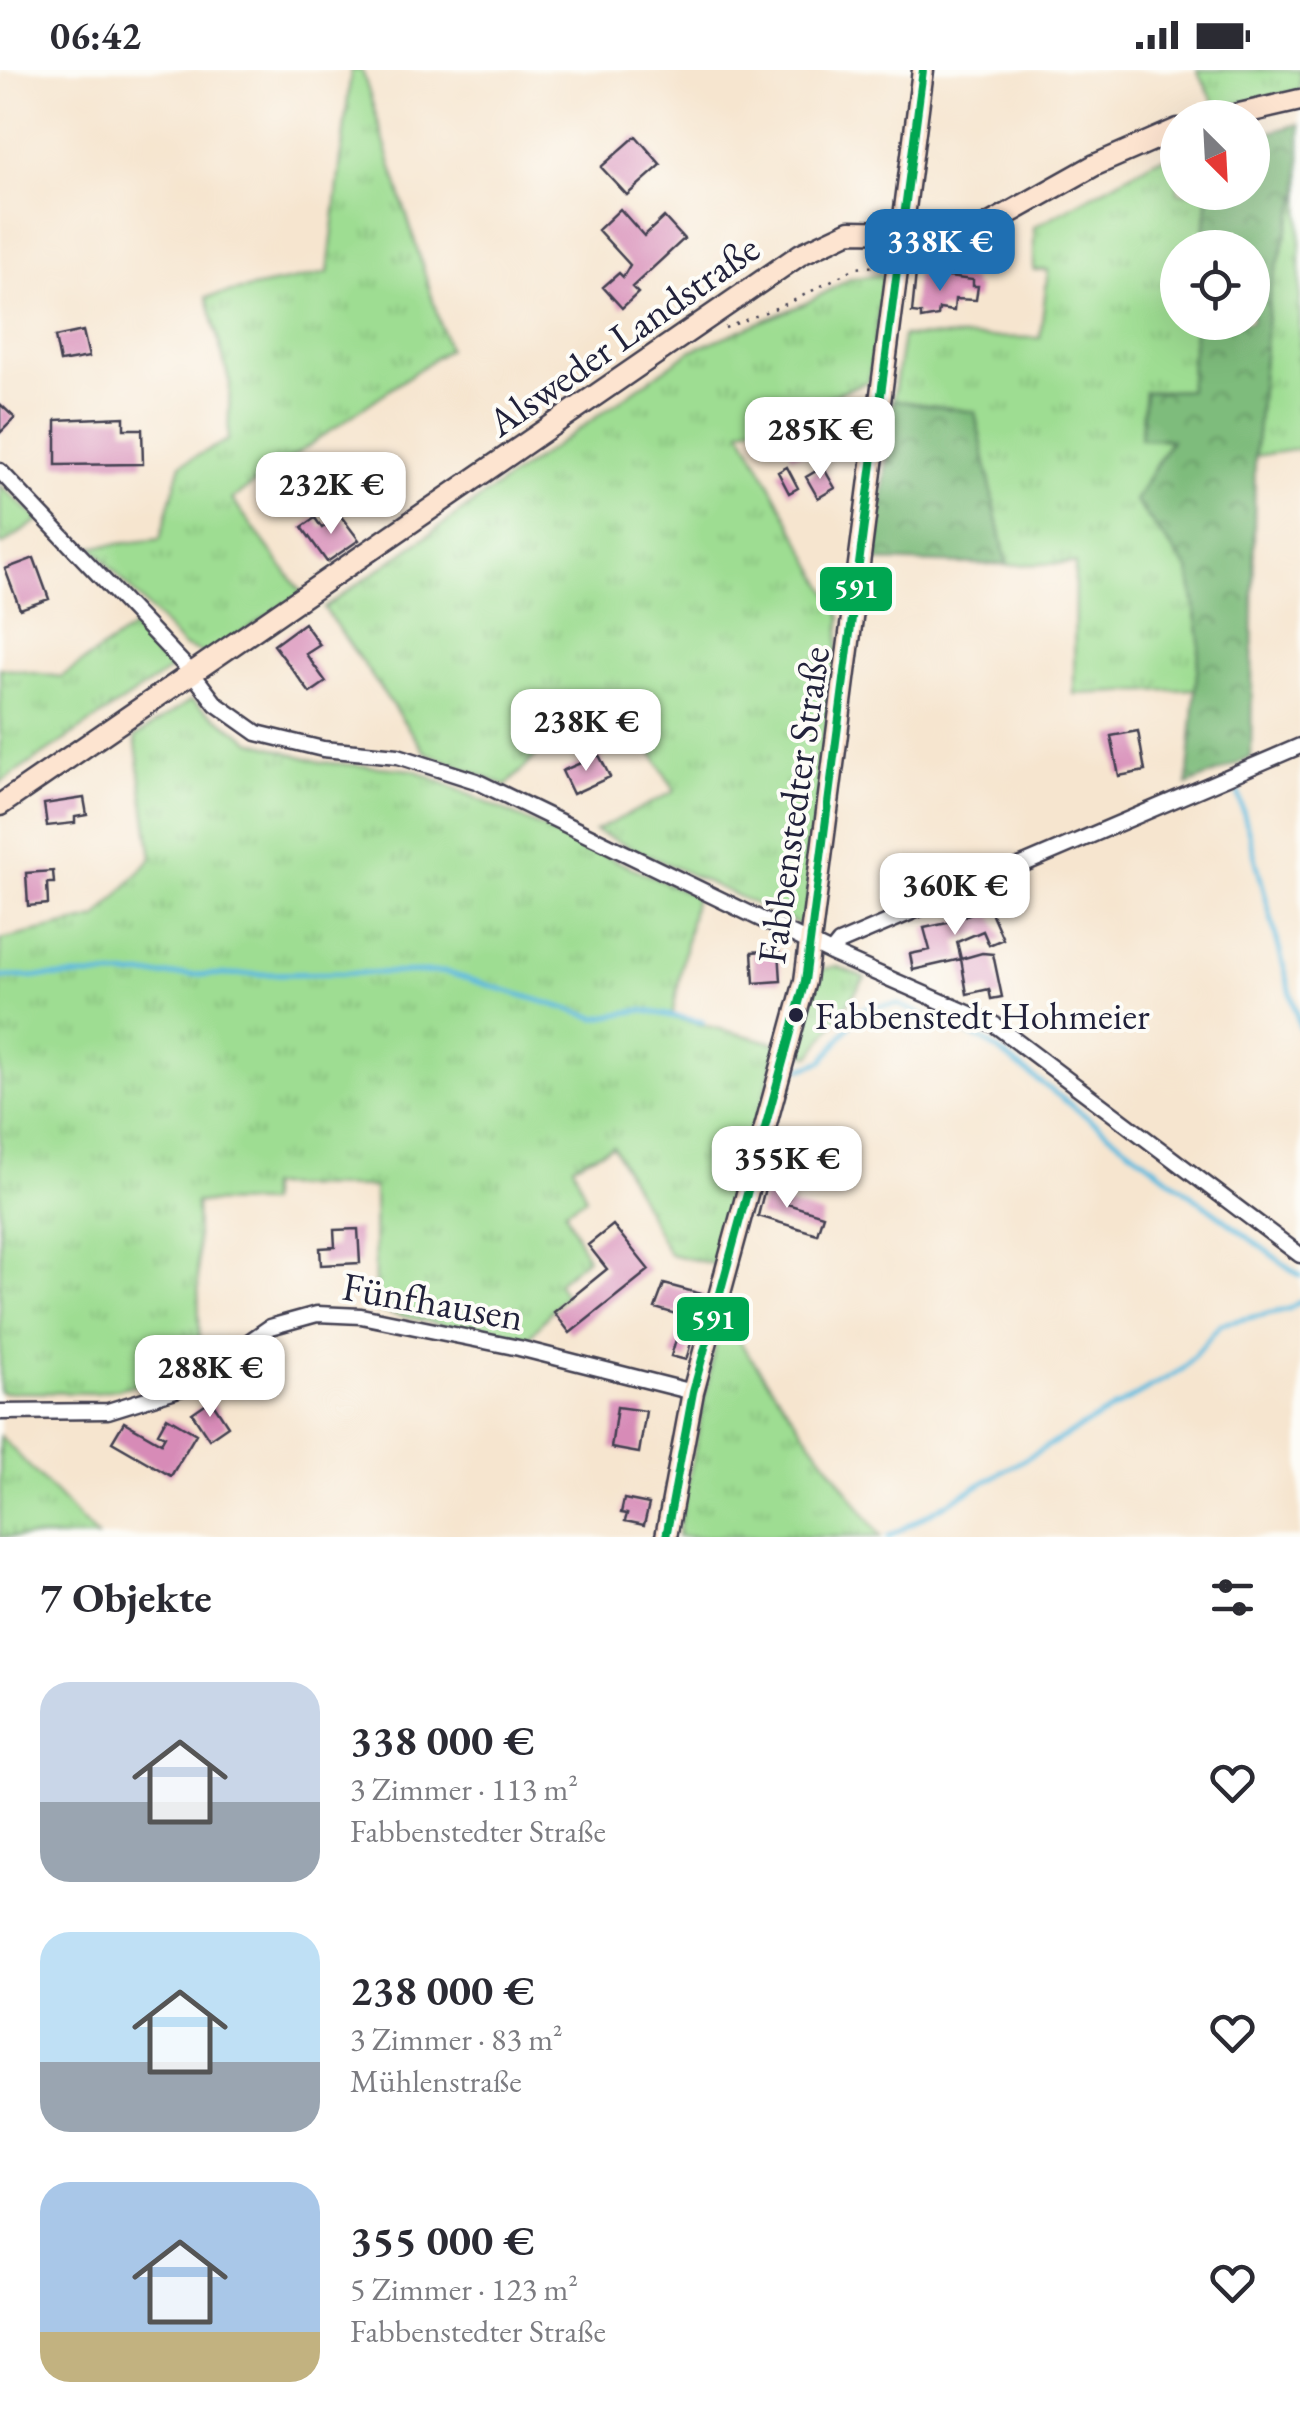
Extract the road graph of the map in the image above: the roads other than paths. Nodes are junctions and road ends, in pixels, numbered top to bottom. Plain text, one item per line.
1 (923, 70) edge
2 (1300, 100) edge
3 (1270, 107) edge
4 (1160, 137) edge
5 (904, 232) junction
6 (0, 471) edge
7 (193, 674) junction
8 (1300, 746) edge
9 (0, 805) edge
10 (822, 948) junction
11 (1300, 1256) edge
12 (694, 1392) junction
13 (0, 1412) edge
14 (666, 1537) edge

1 - 5 street, Fabbenstedter Straße
2 - 3 street
4 - 5 street, Alsweder Landstraße
5 - 7 street, Alsweder Landstraße
5 - 10 street, Fabbenstedter Straße
6 - 7 street
7 - 9 street, Alsweder Landstraße
7 - 10 street
8 - 10 street
10 - 11 street
10 - 12 street, Fabbenstedter Straße
12 - 13 street, Fünfhausen
12 - 14 street, Fabbenstedter Straße

